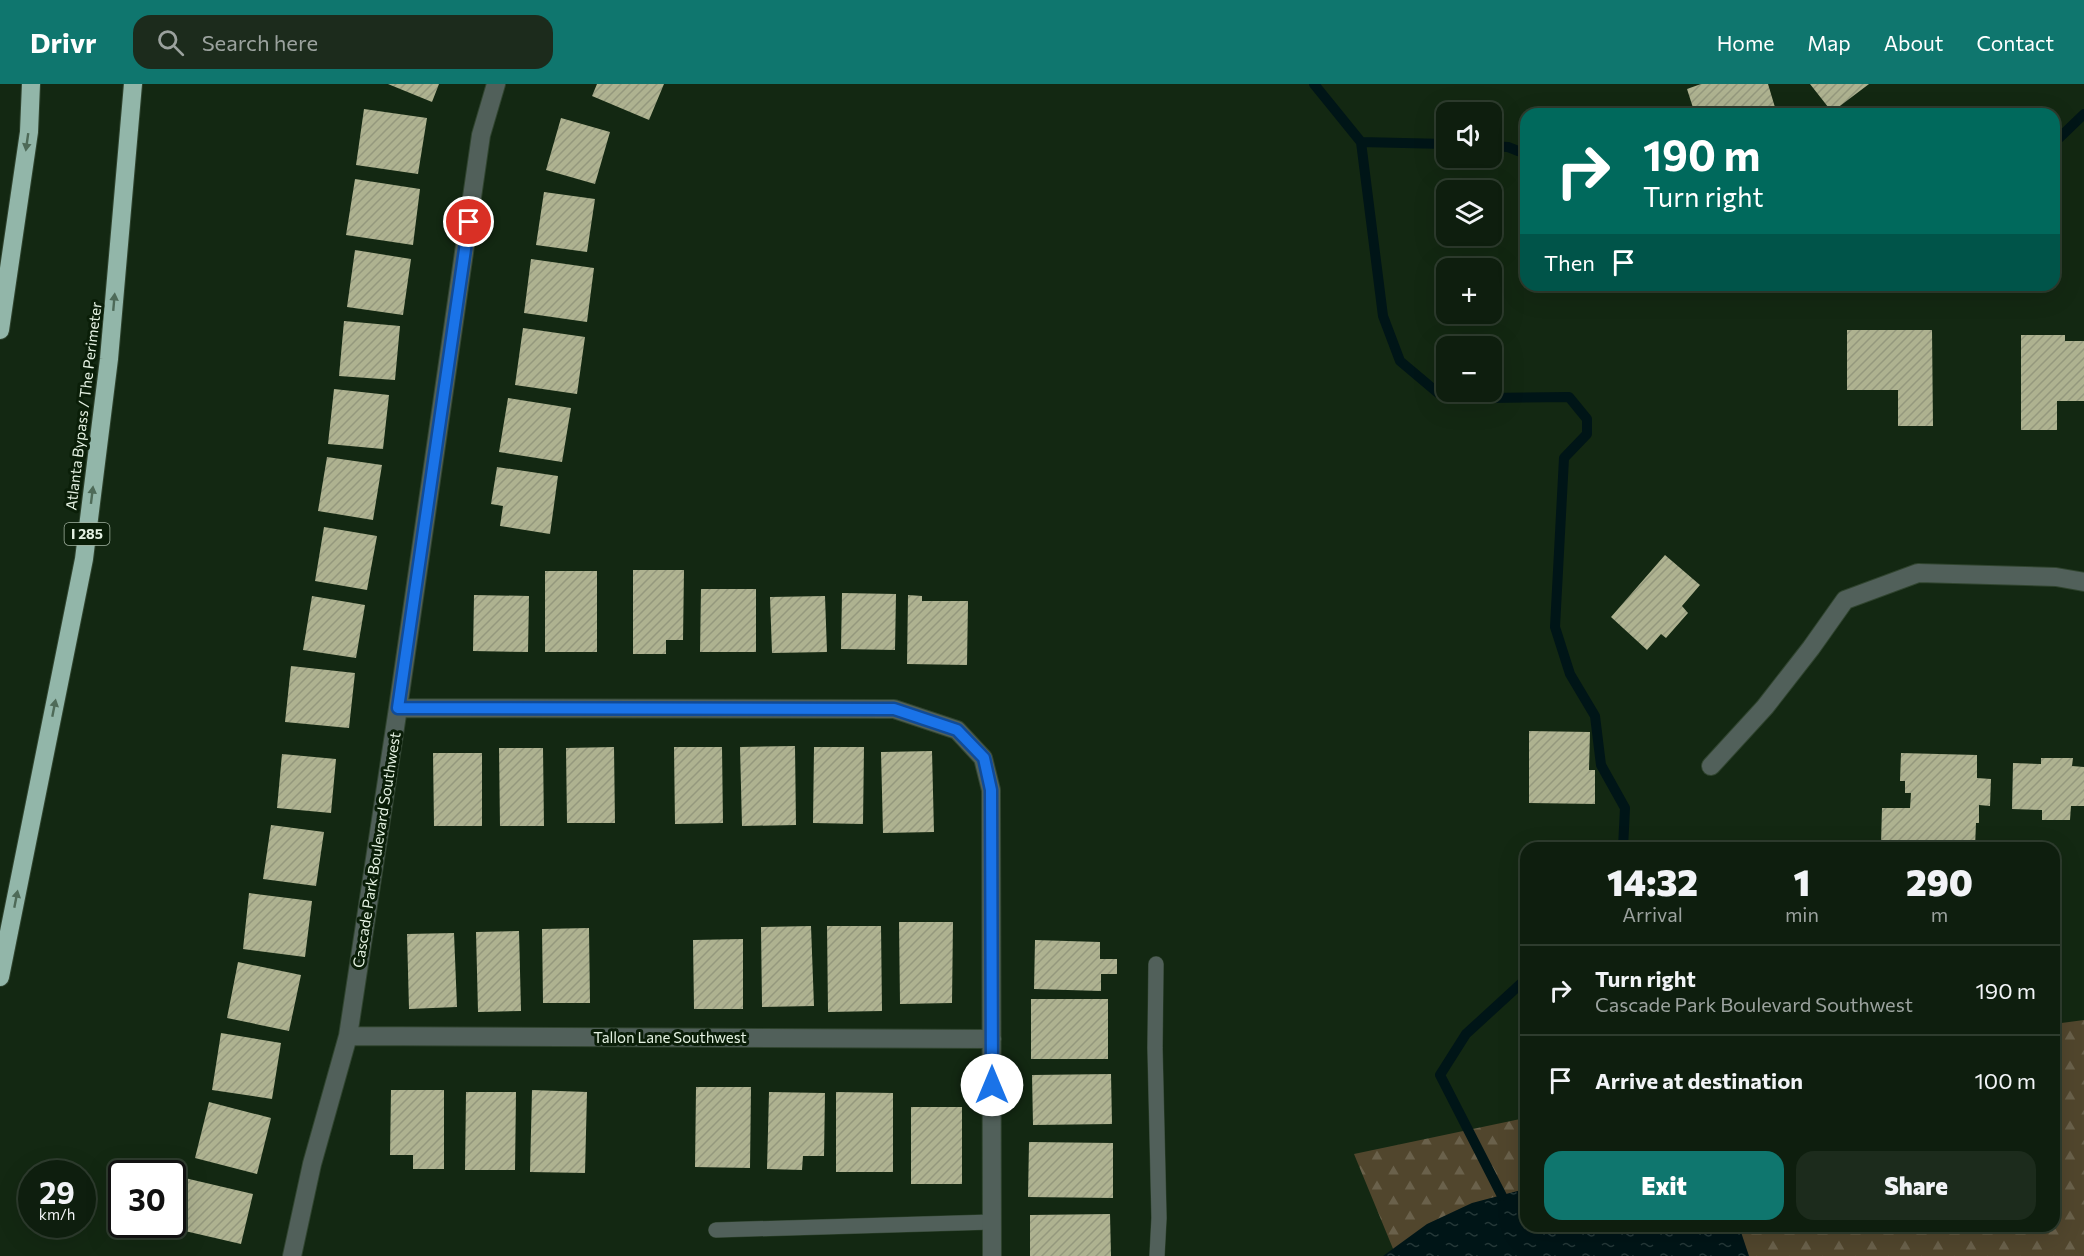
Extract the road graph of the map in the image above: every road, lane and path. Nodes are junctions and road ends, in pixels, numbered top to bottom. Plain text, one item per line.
1 (31, 84) edge
2 (133, 84) edge
3 (496, 84) edge
4 (0, 330) edge
5 (2084, 582) edge
6 (398, 708) junction
7 (1711, 766) dead end
8 (1156, 964) dead end
9 (0, 977) edge
10 (348, 1036) junction
11 (992, 1039) junction
12 (992, 1222) junction
13 (716, 1230) dead end
14 (292, 1256) edge
15 (992, 1256) edge
16 (1157, 1256) edge

1 -> 4 highway
9 -> 2 highway, Atlanta Bypass / The Perimeter / I 285
3 - 6 street, Cascade Park Boulevard Southwest
5 - 7 street
6 - 10 street, Cascade Park Boulevard Southwest
6 - 11 street
8 - 16 lane
10 - 11 street, Tallon Lane Southwest
10 - 14 street, Cascade Park Boulevard Southwest
11 - 12 street
12 - 13 lane
12 - 15 street

